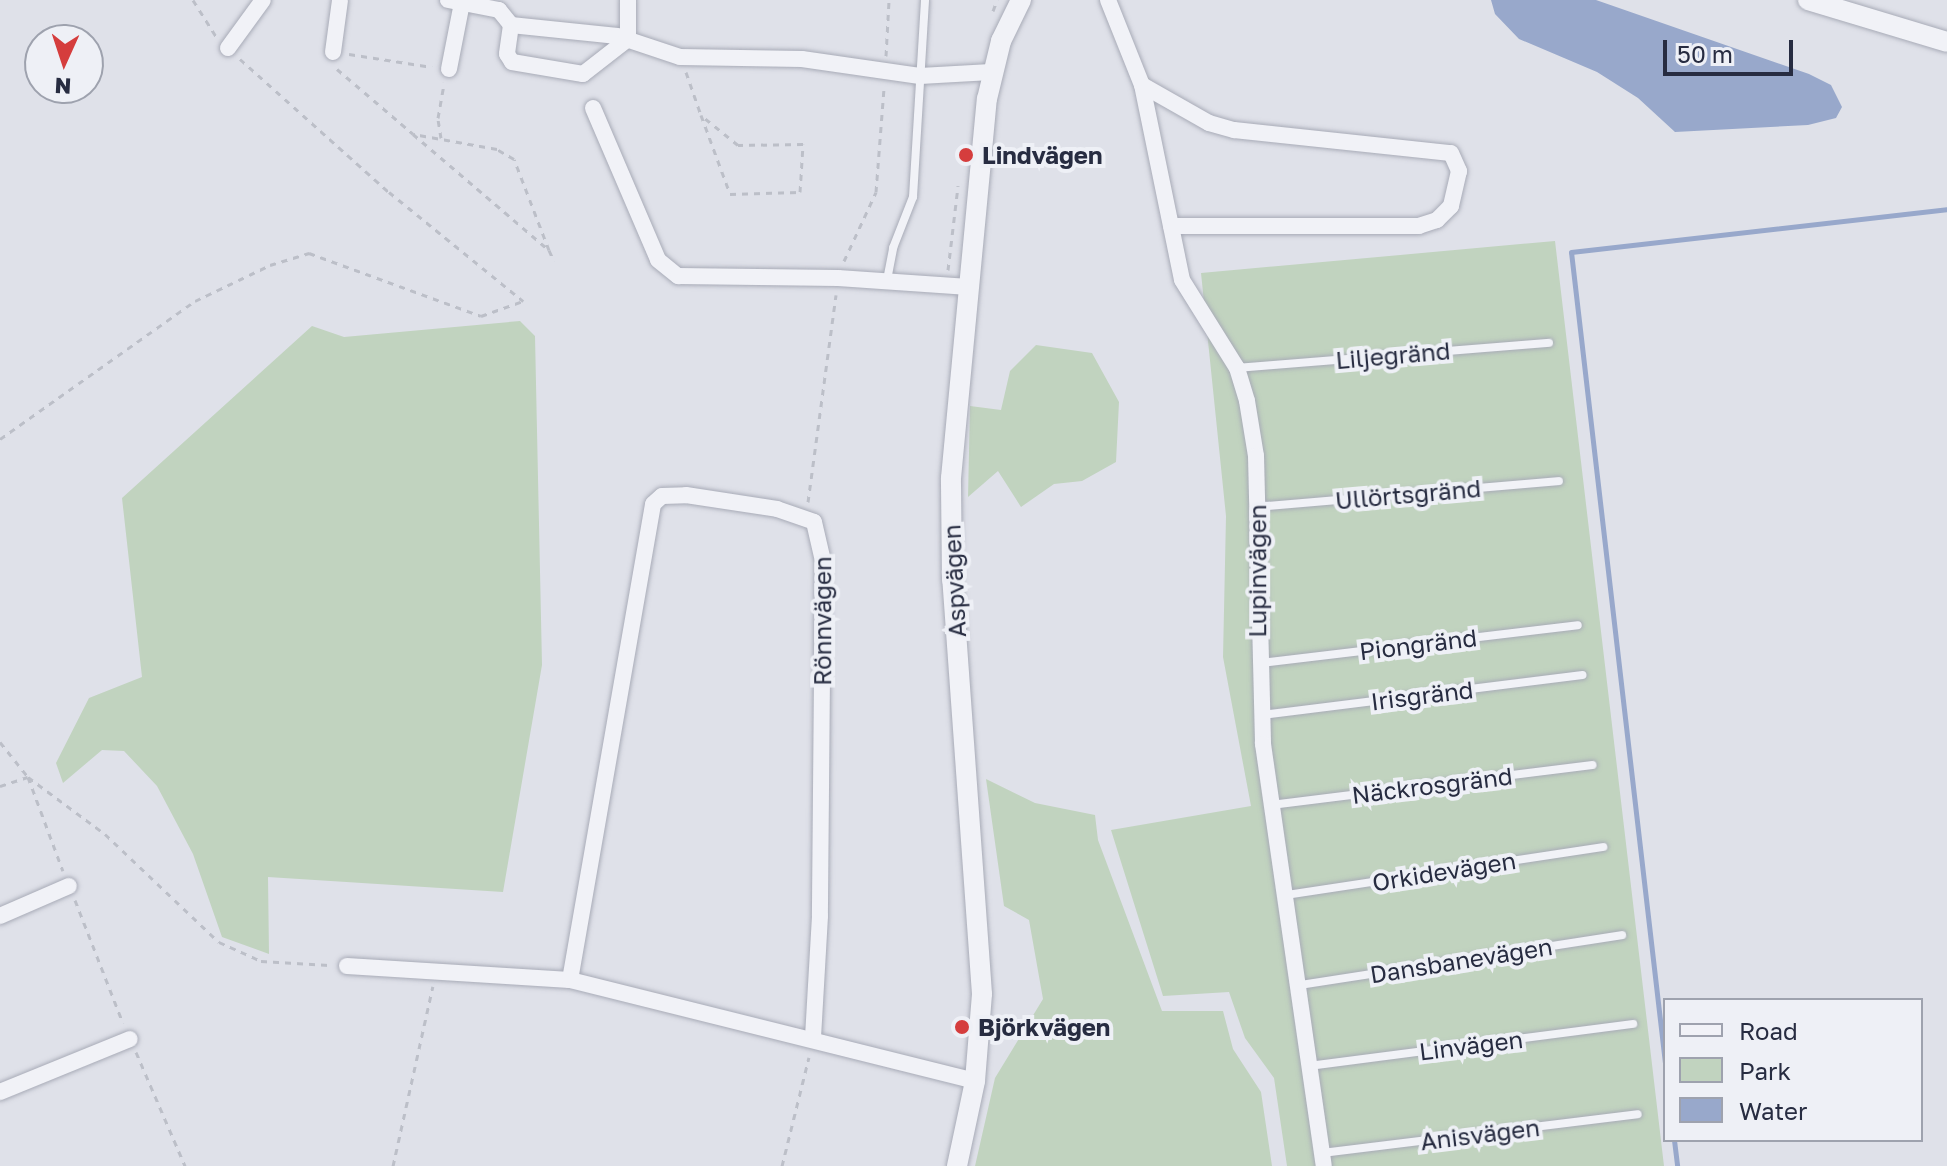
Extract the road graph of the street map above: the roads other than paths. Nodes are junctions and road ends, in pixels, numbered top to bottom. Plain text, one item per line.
1 (263, 0) edge
2 (340, 0) edge
3 (628, 0) edge
4 (925, 0) edge
5 (1021, 0) edge
6 (1108, 0) edge
7 (1808, 0) edge
8 (455, 1) edge
9 (511, 25) junction
10 (628, 39) junction
11 (1947, 42) edge
12 (228, 48) road end
13 (334, 60) road end
14 (449, 69) road end
15 (991, 72) junction
16 (920, 76) junction
17 (1142, 85) junction
18 (593, 108) dead end
19 (1171, 226) junction
20 (887, 280) junction
21 (969, 287) junction
22 (1549, 343) dead end
23 (1237, 368) junction
24 (1559, 481) dead end
25 (1257, 507) junction
26 (1578, 625) dead end
27 (1257, 664) junction
28 (1583, 675) dead end
29 (1261, 715) junction
30 (1593, 765) dead end
31 (1271, 805) junction
32 (1603, 847) dead end
33 (69, 886) road end
34 (1286, 895) junction
35 (0, 916) edge
36 (1622, 935) dead end
37 (347, 966) road end
38 (570, 980) junction
39 (1300, 985) junction
40 (1633, 1024) dead end
41 (813, 1038) junction
42 (130, 1039) dead end
43 (1309, 1066) junction
44 (975, 1081) junction
45 (0, 1092) edge
46 (1638, 1114) dead end
47 (1323, 1160) edge
48 (957, 1166) edge

1 - 12 street
2 - 13 street
3 - 10 street
4 - 16 lane
5 - 15 street, Aspvägen
6 - 17 street, Lupinvägen
7 - 11 street
8 - 9 street
8 - 14 street
9 - 10 street
9 - 10 street
10 - 16 street
15 - 16 street
15 - 21 street, Aspvägen
16 - 20 lane
17 - 19 street, Lupinvägen
17 - 19 street
18 - 20 street
19 - 23 street, Lupinvägen
20 - 21 street
21 - 44 street, Aspvägen
22 - 23 lane, Liljegränd
23 - 25 street, Lupinvägen
24 - 25 lane, Ullörtsgränd
25 - 27 street, Lupinvägen
26 - 27 lane, Piongränd
27 - 29 street, Lupinvägen
28 - 29 lane, Irisgränd
29 - 31 street, Lupinvägen
30 - 31 lane, Näckrosgränd
31 - 34 street, Lupinvägen
32 - 34 lane, Orkidevägen
33 - 35 street
34 - 39 street, Lupinvägen
36 - 39 lane, Dansbanevägen
37 - 38 street
38 - 41 street
38 - 41 street, Rönnvägen
39 - 43 street, Lupinvägen
40 - 43 lane, Linvägen
41 - 44 street
42 - 45 street
43 - 47 street, Lupinvägen
44 - 48 street, Aspvägen
46 - 47 lane, Anisvägen

